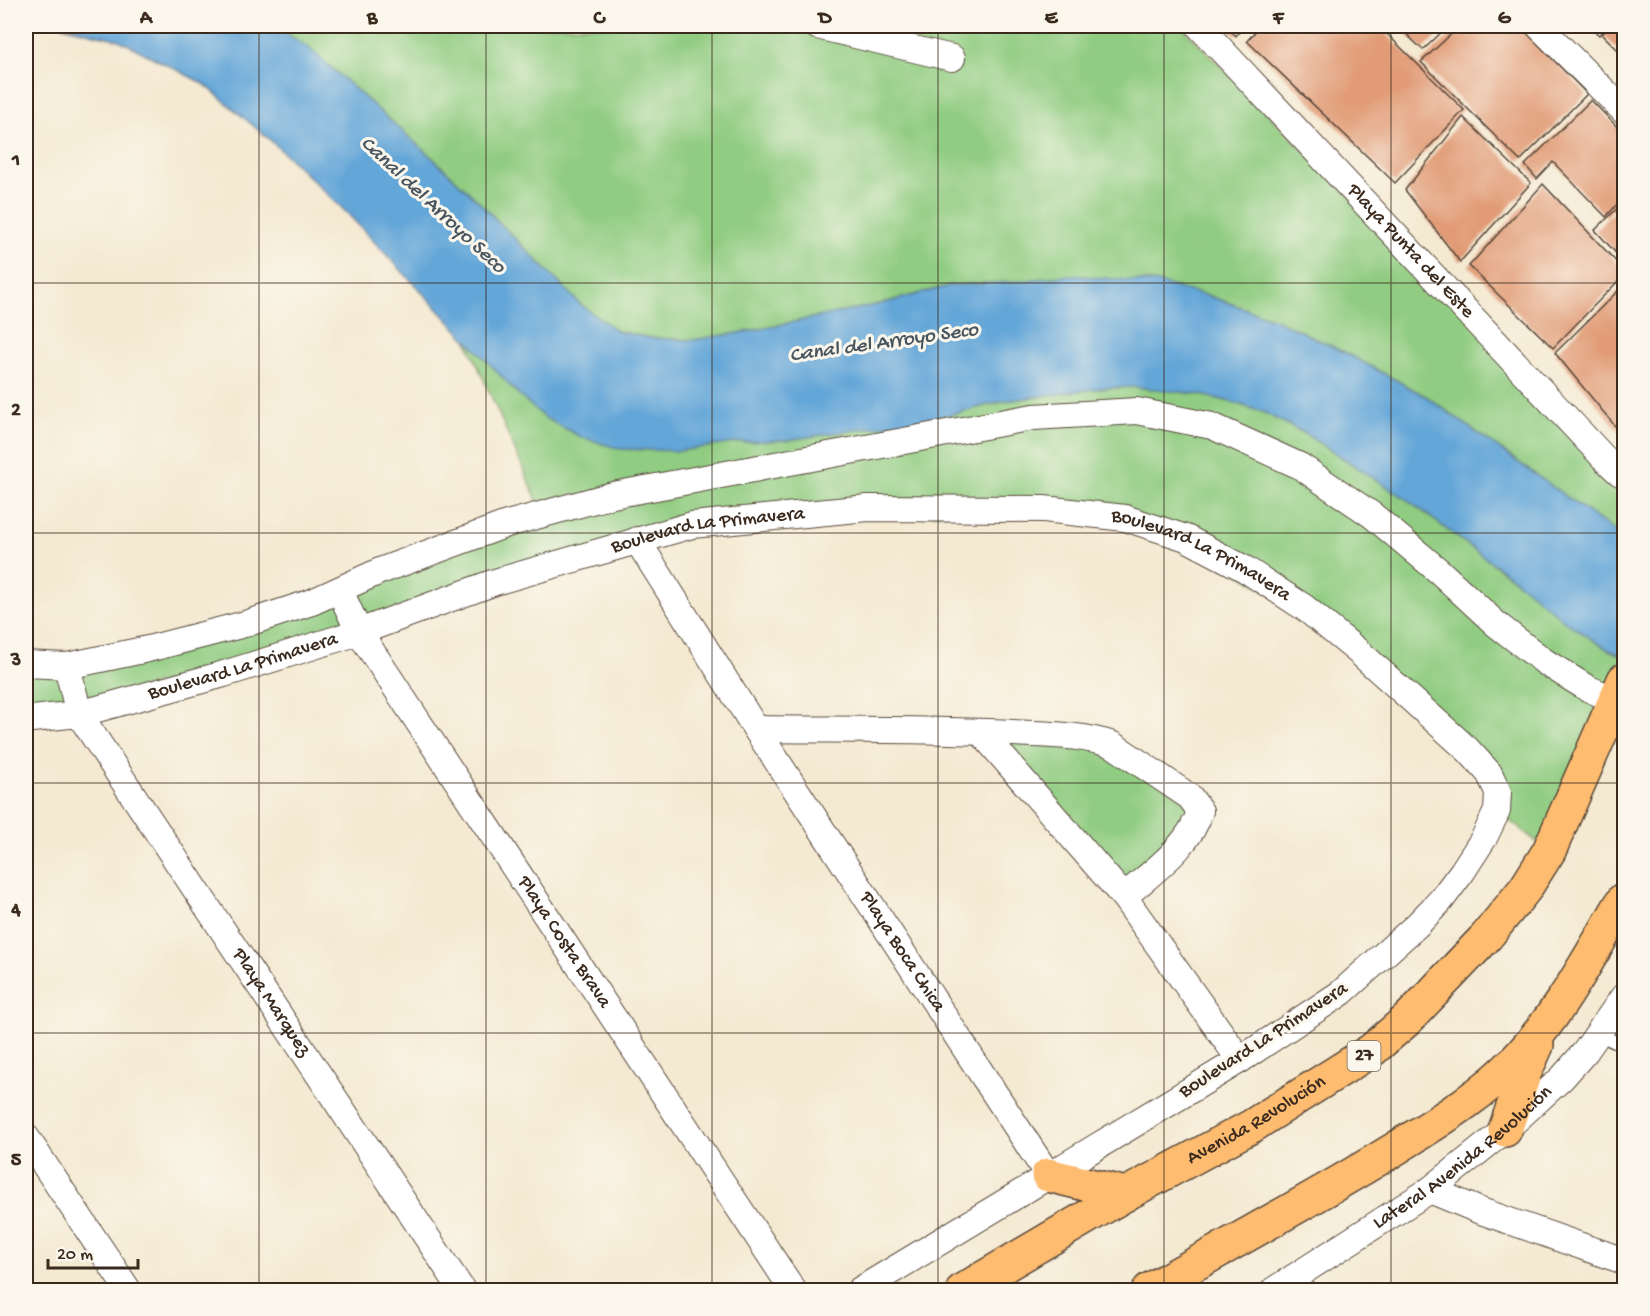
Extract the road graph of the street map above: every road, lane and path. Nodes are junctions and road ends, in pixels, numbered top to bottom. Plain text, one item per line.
1 (817, 26) edge
2 (828, 26) edge
3 (1198, 26) edge
4 (1539, 26) edge
5 (1624, 111) edge
6 (1624, 474) edge
7 (637, 540) junction
8 (340, 591) junction
9 (359, 632) junction
10 (26, 664) edge
11 (67, 666) junction
12 (1619, 690) edge
13 (79, 714) junction
14 (28, 721) edge
15 (756, 729) junction
16 (981, 732) junction
17 (1124, 897) junction
18 (1624, 899) edge
19 (1624, 996) edge
20 (1548, 1021) junction
21 (1598, 1034) junction
22 (1624, 1046) edge
23 (1240, 1060) junction
24 (1505, 1130) junction
25 (26, 1137) edge
26 (1048, 1175) junction
27 (1430, 1190) junction
28 (1126, 1194) junction
29 (1624, 1261) edge
30 (128, 1290) edge
31 (462, 1290) edge
32 (793, 1290) edge
33 (860, 1290) edge
34 (963, 1290) edge
35 (1149, 1290) edge
36 (1274, 1290) edge

1 - 2 street
3 - 6 street, Playa Punta del Este
4 - 5 street
7 - 9 street, Boulevard La Primavera
7 - 15 street, Playa Boca Chica
7 - 23 street, Boulevard La Primavera
8 - 9 street, Playa Costa Brava
8 - 11 street, Boulevard La Primavera
8 - 12 street, Boulevard La Primavera
9 - 13 street, Boulevard La Primavera
9 - 32 street, Playa Costa Brava
10 - 11 street, Boulevard La Primavera
11 - 13 street, Playa Marquez
12 - 28 main road, Avenida Revolución / 27
13 - 14 street, Boulevard La Primavera
13 - 31 street, Playa Marquez
15 - 16 street
15 - 26 street, Playa Boca Chica
16 - 17 street
16 - 17 street
17 - 23 street
18 - 20 main road
19 - 21 street, Lateral Avenida Revolución
20 - 24 main road
20 - 35 main road
21 - 22 lane
21 - 24 street, Lateral Avenida Revolución
23 - 26 street, Boulevard La Primavera
24 - 27 street, Lateral Avenida Revolución
25 - 30 street
26 - 28 main road
26 - 33 street, Boulevard La Primavera
27 - 29 street
27 - 36 street, Lateral Avenida Revolución
28 - 34 main road, Avenida Revolución / 27

